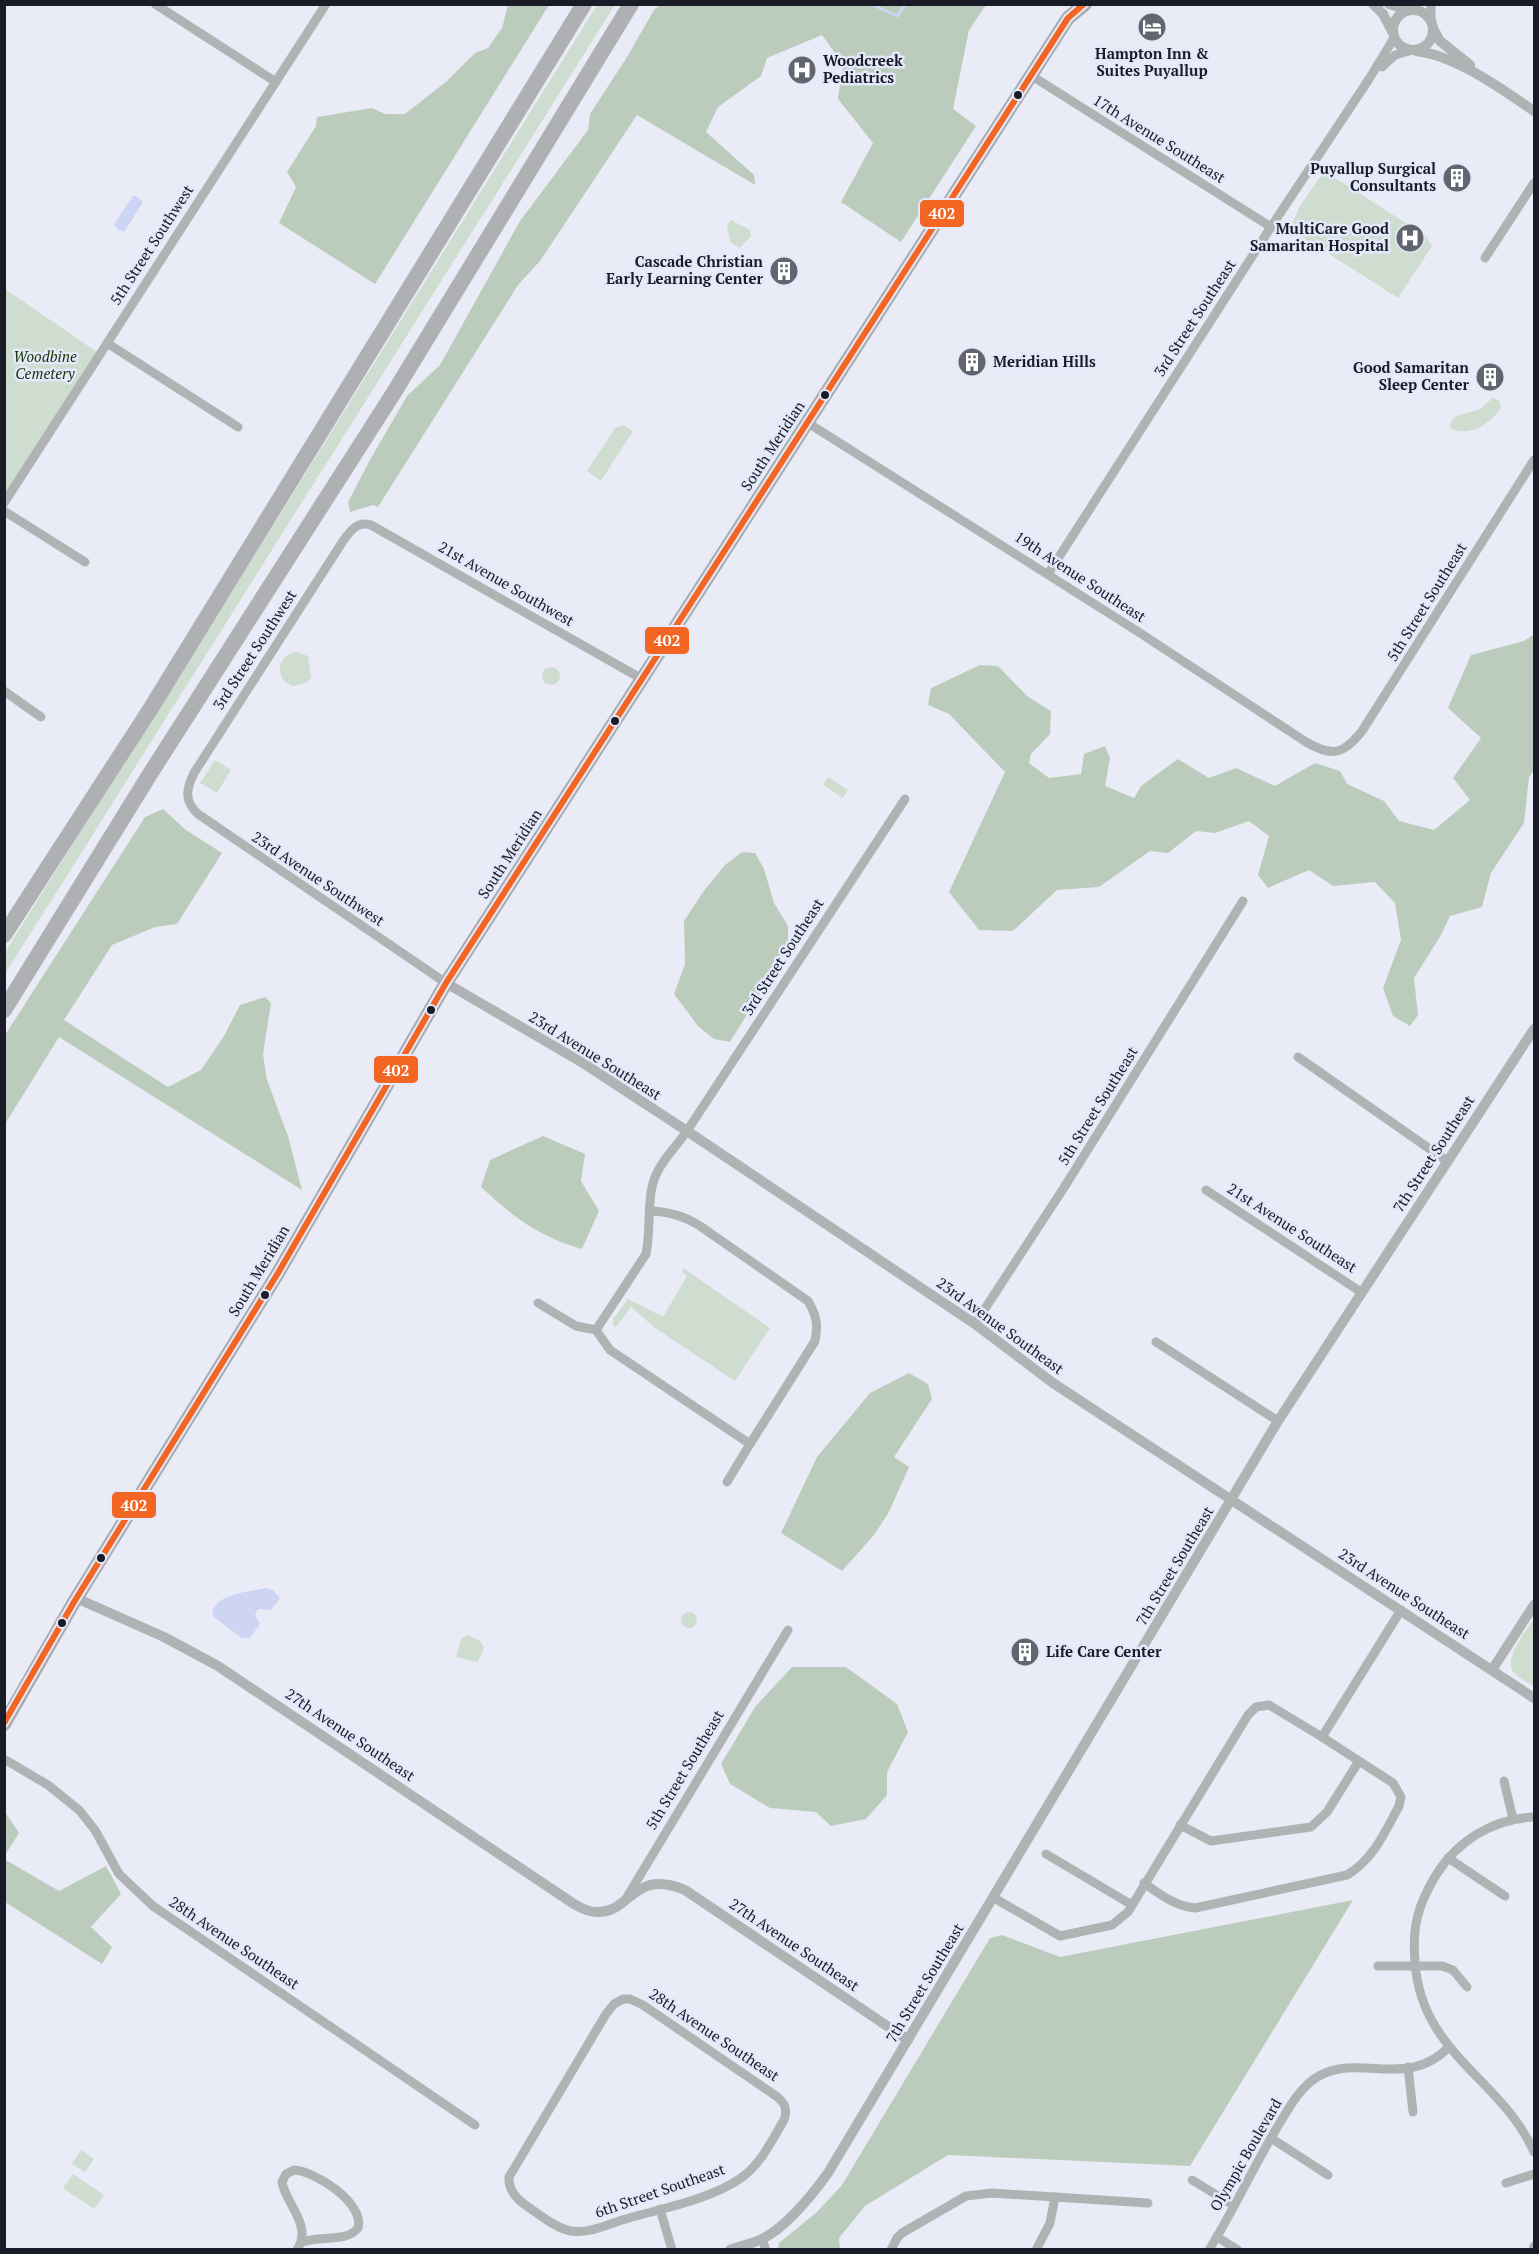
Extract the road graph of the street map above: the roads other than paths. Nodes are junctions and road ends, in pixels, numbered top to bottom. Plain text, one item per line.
1 (155, 4) edge
2 (326, 4) edge
3 (584, 4) edge
4 (631, 4) edge
5 (1084, 4) edge
6 (1373, 4) edge
7 (1389, 4) edge
8 (1431, 4) edge
9 (1413, 8) edge
10 (1069, 11) edge
11 (1432, 25) junction
12 (1393, 34) junction
13 (1412, 51) junction
14 (1032, 76) junction
15 (1370, 79) junction
16 (276, 82) junction
17 (1498, 87) junction
18 (1534, 111) edge
19 (1534, 183) edge
20 (1271, 227) junction
21 (1485, 258) dead end
22 (107, 343) junction
23 (807, 423) junction
24 (238, 427) dead end
25 (1534, 460) edge
26 (4, 503) edge
27 (4, 511) edge
28 (353, 528) joint
29 (85, 562) dead end
30 (1048, 574) junction
31 (642, 679) junction
32 (4, 692) edge
33 (41, 717) dead end
34 (1336, 751) joint
35 (187, 790) joint
36 (905, 799) dead end
37 (1243, 901) dead end
38 (4, 935) edge
39 (446, 983) junction
40 (4, 1010) edge
41 (1534, 1029) edge
42 (1298, 1057) dead end
43 (687, 1131) junction
44 (1447, 1161) junction
45 (1206, 1190) dead end
46 (651, 1211) junction
47 (1361, 1292) junction
48 (538, 1303) dead end
49 (975, 1324) junction
50 (596, 1330) junction
51 (1156, 1342) dead end
52 (1278, 1421) junction
53 (750, 1444) junction
54 (727, 1482) dead end
55 (1232, 1500) junction
56 (76, 1598) junction
57 (1534, 1605) edge
58 (1401, 1610) junction
59 (788, 1630) dead end
60 (1492, 1670) junction
61 (1534, 1698) edge
62 (4, 1724) edge
63 (1322, 1737) junction
64 (4, 1759) edge
65 (1359, 1761) junction
66 (1504, 1781) dead end
67 (1534, 1817) edge
68 (1513, 1819) junction
69 (1180, 1826) junction
70 (1046, 1854) dead end
71 (1448, 1858) junction
72 (1144, 1883) junction
73 (1505, 1896) dead end
74 (627, 1897) junction
75 (994, 1898) junction
76 (1132, 1905) junction
77 (1378, 1966) dead end
78 (1415, 1966) junction
79 (1467, 1987) dead end
80 (908, 2040) junction
81 (1449, 2047) junction
82 (1408, 2067) junction
83 (786, 2107) joint
84 (1413, 2112) dead end
85 (475, 2125) dead end
86 (1271, 2138) junction
87 (1534, 2152) edge
88 (1534, 2174) edge
89 (1328, 2175) dead end
90 (1192, 2180) dead end
91 (1506, 2183) dead end
92 (1055, 2197) junction
93 (1148, 2204) dead end
94 (1233, 2205) junction
95 (660, 2209) junction
96 (573, 2231) joint
97 (1217, 2237) junction
98 (764, 2244) edge
99 (300, 2246) edge
100 (891, 2249) edge
101 (672, 2250) edge
102 (730, 2250) edge
103 (1035, 2250) edge
104 (1209, 2250) edge
105 (1238, 2250) edge

1 - 16 street
2 - 16 street, 5th Street Southwest
3 - 38 highway
4 - 40 highway
5 - 10 main road, South Meridian
6 - 12 street
7 - 9 street
8 - 11 street
9 - 11 street
9 - 12 street
10 - 14 main road, South Meridian
11 - 13 street
11 - 17 street
12 - 13 street
12 - 15 street, 3rd Street Southeast
13 - 15 street, 3rd Street Southeast
13 - 17 street
14 - 20 street, 17th Avenue Southeast
14 - 23 main road, South Meridian
15 - 20 street, 3rd Street Southeast
16 - 22 street, 5th Street Southwest
17 - 18 street
19 - 21 street
20 - 30 street, 3rd Street Southeast
22 - 24 street
22 - 26 street, 5th Street Southwest
23 - 30 street, 19th Avenue Southeast
23 - 31 main road, South Meridian
25 - 34 street, 5th Street Southeast
27 - 29 street
28 - 31 street, 21st Avenue Southwest
28 - 35 street, 3rd Street Southwest
30 - 34 street, 19th Avenue Southeast
31 - 39 main road, South Meridian
32 - 33 street
35 - 39 street, 23rd Avenue Southwest
36 - 43 street, 3rd Street Southeast
37 - 49 street, 5th Street Southeast
39 - 43 street, 23rd Avenue Southeast
39 - 56 main road, South Meridian
41 - 44 street, 7th Street Southeast
42 - 44 street
43 - 46 street, 3rd Street Southeast
43 - 49 street, 23rd Avenue Southeast
44 - 47 street, 7th Street Southeast
45 - 47 street, 21st Avenue Southeast
46 - 50 street, 3rd Street Southeast
46 - 53 street
47 - 52 street, 7th Street Southeast
48 - 50 street
49 - 55 street, 23rd Avenue Southeast
50 - 53 street
51 - 52 street
52 - 55 street, 7th Street Southeast
53 - 54 street
55 - 58 street, 23rd Avenue Southeast
55 - 75 street, 7th Street Southeast
56 - 62 main road, South Meridian
56 - 74 street, 27th Avenue Southeast
57 - 60 street
58 - 60 street, 23rd Avenue Southeast
58 - 63 street
59 - 74 street, 5th Street Southeast
60 - 61 street, 23rd Avenue Southeast
63 - 65 street
63 - 69 street
64 - 85 street, 28th Avenue Southeast
65 - 69 street
65 - 72 street
66 - 68 street
67 - 68 street
68 - 71 street
69 - 72 street
70 - 76 street
71 - 73 street
71 - 78 street
72 - 76 street
74 - 80 street, 27th Avenue Southeast
75 - 76 street
75 - 80 street, 7th Street Southeast
77 - 78 street
78 - 79 street
78 - 81 street
80 - 98 street, 7th Street Southeast
81 - 82 street, Olympic Boulevard
81 - 87 street
82 - 84 street
82 - 86 street, Olympic Boulevard
83 - 95 street, 6th Street Southeast
83 - 96 street, 28th Avenue Southeast
86 - 89 street
86 - 94 street, Olympic Boulevard
88 - 91 street
90 - 94 street
92 - 93 street
92 - 100 street
92 - 103 street
94 - 97 street, Olympic Boulevard
95 - 96 street, 6th Street Southeast
95 - 101 street
97 - 104 street, Olympic Boulevard
97 - 105 street
98 - 102 street, 7th Street Southeast
99 - 99 street

